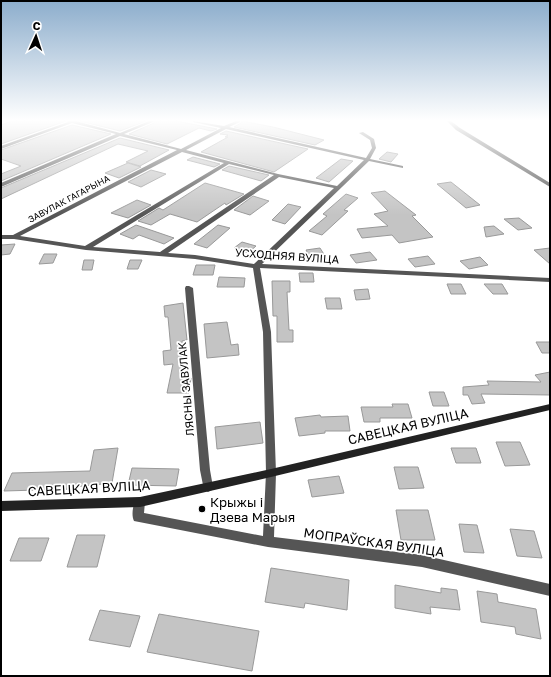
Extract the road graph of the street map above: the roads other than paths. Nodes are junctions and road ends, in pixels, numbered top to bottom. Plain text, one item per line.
1 (77, 153) edge
2 (175, 153) edge
3 (195, 153) edge
4 (335, 153) edge
5 (371, 153) edge
6 (497, 153) edge
7 (367, 160) junction
8 (229, 162) junction
9 (401, 167) dead end
10 (278, 175) junction
11 (550, 185) edge
12 (1, 186) edge
13 (336, 187) junction
14 (1, 237) edge
15 (14, 237) junction
16 (86, 248) junction
17 (160, 255) junction
18 (256, 266) junction
19 (550, 280) edge
20 (189, 288) dead end
21 (550, 407) edge
22 (272, 473) junction
23 (208, 487) junction
24 (140, 502) junction
25 (1, 506) edge
26 (268, 542) junction
27 (550, 590) edge

1 - 12 street
2 - 15 street, ЗАВУЛАК ГАГАРЫНА
3 - 8 street
4 - 7 street
5 - 7 street
6 - 11 street
7 - 9 street
7 - 13 street
8 - 10 street
8 - 16 street
10 - 13 street
10 - 17 street
13 - 18 street
14 - 15 street, УСХОДНЯЯ ВУЛІЦА
15 - 16 street, УСХОДНЯЯ ВУЛІЦА
16 - 17 street, УСХОДНЯЯ ВУЛІЦА
17 - 18 street, УСХОДНЯЯ ВУЛІЦА
18 - 19 street, УСХОДНЯЯ ВУЛІЦА
18 - 22 street
20 - 23 street, ЛЯСНЫ ЗАВУЛАК
21 - 22 street, САВЕЦКАЯ ВУЛІЦА
22 - 23 street, САВЕЦКАЯ ВУЛІЦА
22 - 26 street
23 - 24 street, САВЕЦКАЯ ВУЛІЦА
24 - 25 street, САВЕЦКАЯ ВУЛІЦА
24 - 26 street, МОПРАЎСКАЯ ВУЛІЦА
26 - 27 street, МОПРАЎСКАЯ ВУЛІЦА

